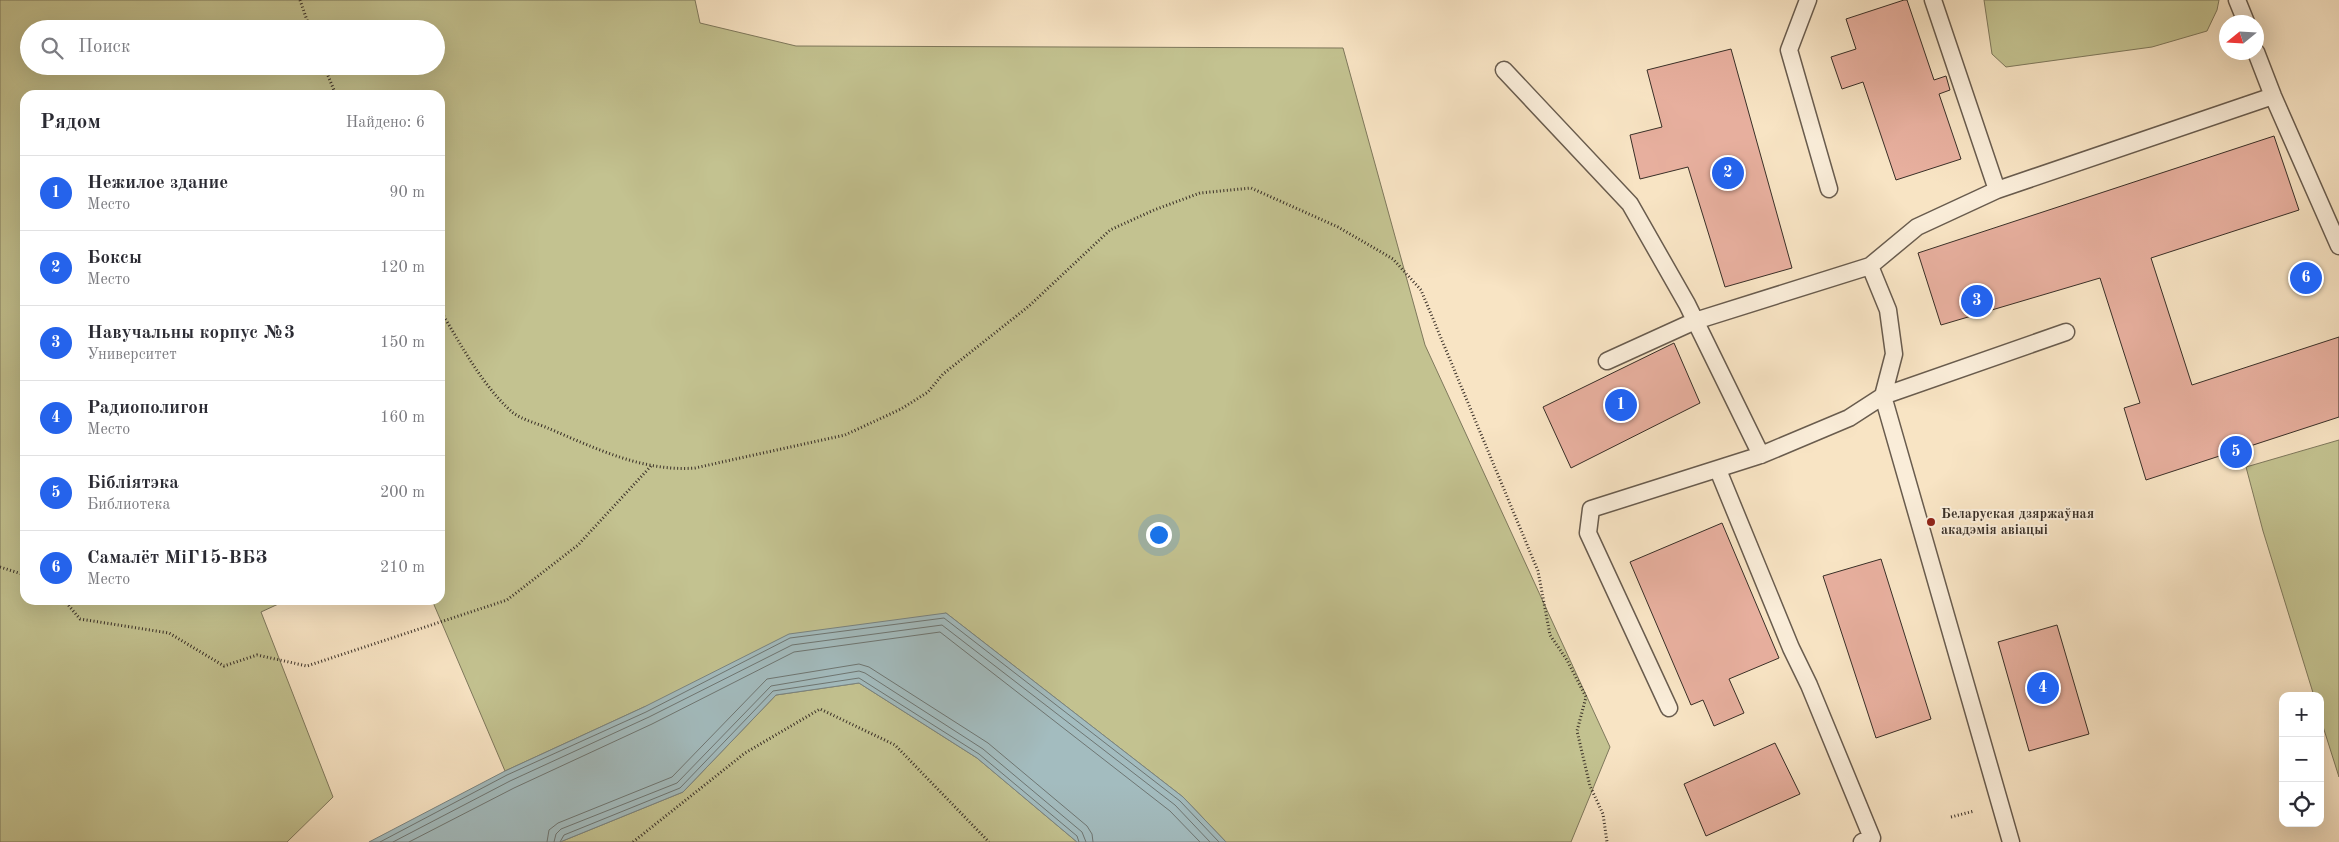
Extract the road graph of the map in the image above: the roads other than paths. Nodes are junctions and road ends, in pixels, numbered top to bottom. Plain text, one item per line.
1 (1808, 0) edge
2 (1933, 0) edge
3 (2237, 0) edge
4 (2243, 15) edge
5 (2259, 60) edge
6 (1504, 70) dead end
7 (2273, 96) junction
8 (1829, 189) dead end
9 (1997, 190) junction
10 (2339, 246) edge
11 (1870, 266) junction
12 (1695, 321) junction
13 (2066, 332) dead end
14 (1607, 361) dead end
15 (1883, 396) junction
16 (1761, 455) junction
17 (1718, 470) junction
18 (1669, 708) dead end
19 (1862, 842) edge
20 (2011, 842) edge

1 - 8 lane
2 - 9 lane
3 - 4 lane
5 - 7 lane
6 - 12 lane
7 - 9 lane
7 - 10 lane
9 - 11 lane
11 - 12 lane
11 - 15 lane
12 - 14 lane
12 - 16 lane
13 - 15 lane
15 - 16 lane
15 - 20 lane
16 - 17 lane
17 - 18 lane
17 - 19 lane

